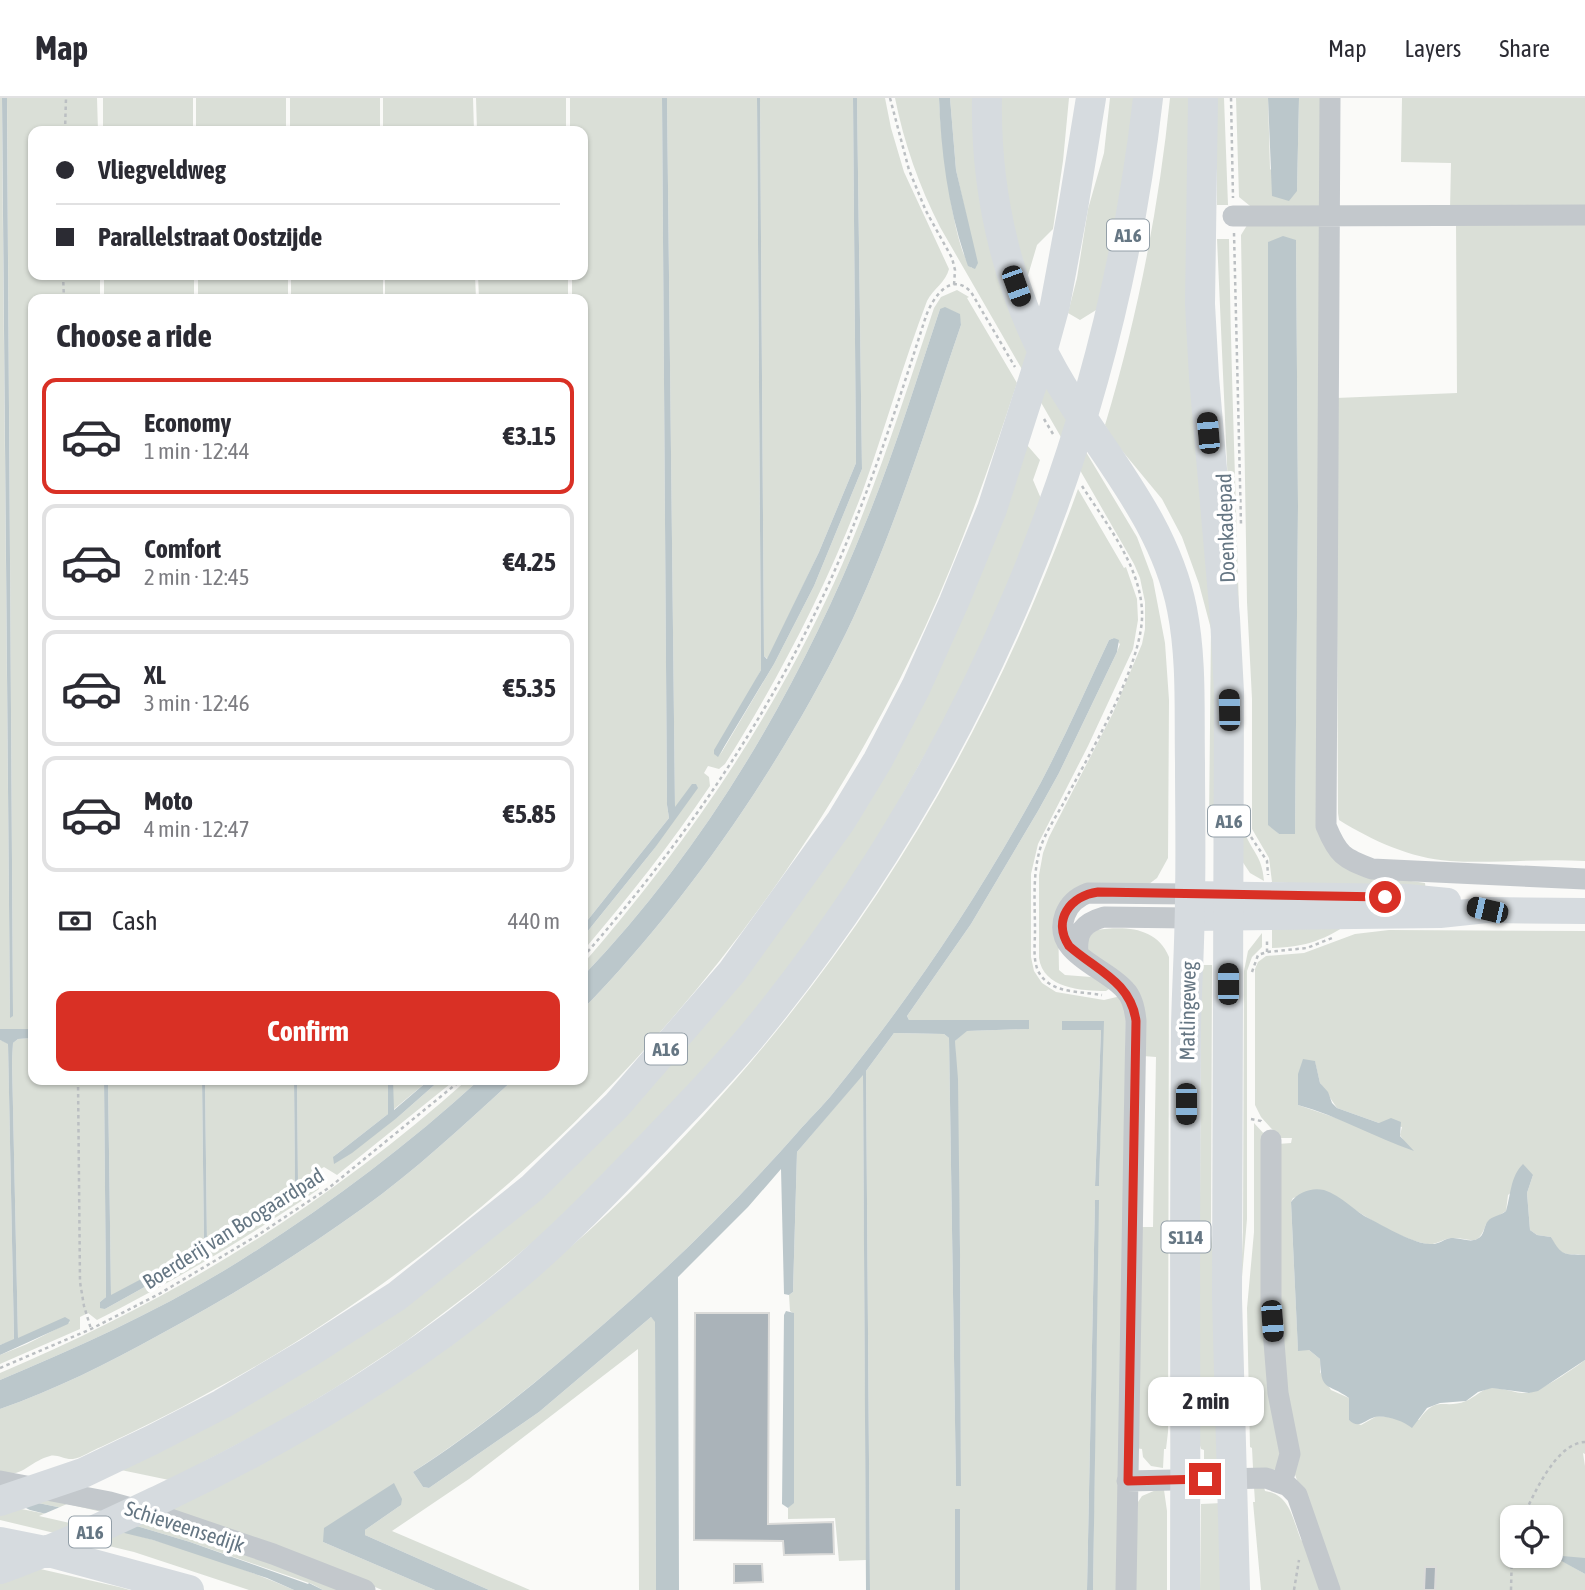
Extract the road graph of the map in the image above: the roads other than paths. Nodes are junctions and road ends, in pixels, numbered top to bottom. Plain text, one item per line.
1 (987, 98) edge
2 (1091, 98) edge
3 (1149, 98) edge
4 (1203, 98) edge
5 (1330, 98) edge
6 (1329, 215) junction
7 (1585, 215) edge
8 (1233, 216) road end
9 (1585, 879) edge
10 (1190, 906) junction
11 (1229, 906) junction
12 (1585, 911) edge
13 (1271, 1140) dead end
14 (0, 1481) edge
15 (1128, 1481) junction
16 (1282, 1483) junction
17 (0, 1501) edge
18 (2, 1559) edge
19 (189, 1590) edge
20 (365, 1590) edge
21 (1126, 1590) edge
22 (1185, 1590) edge
23 (1235, 1590) edge
24 (1330, 1590) edge

1 - 10 highway, A16
2 - 17 highway, A16
3 - 18 highway, A16
4 - 11 highway, A16
5 - 6 street
6 - 7 street
6 - 8 street
6 - 9 street
10 - 11 main road
10 - 15 street
10 - 22 highway, Matlingeweg / S114
11 - 12 main road
11 - 23 highway, Matlingeweg / S114
13 - 16 street
14 - 20 street, Schieveensedijk
15 - 16 street
15 - 21 street
16 - 24 street
18 - 19 highway

